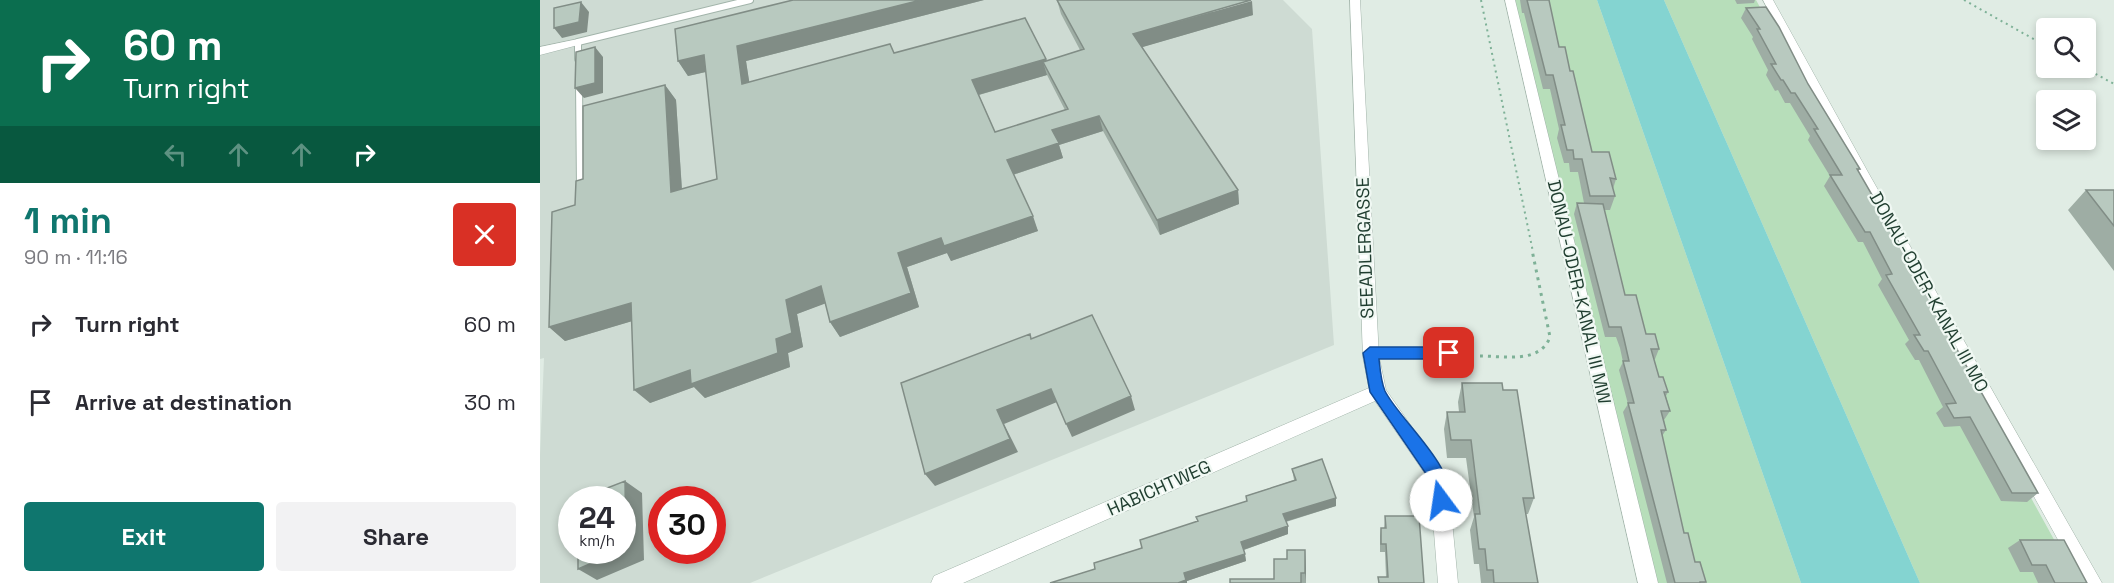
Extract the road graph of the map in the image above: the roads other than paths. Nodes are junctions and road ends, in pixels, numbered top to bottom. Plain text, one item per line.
1 (750, 0) edge
2 (1355, 0) edge
3 (1510, 0) edge
4 (1768, 0) edge
5 (578, 42) junction
6 (540, 51) edge
7 (579, 64) edge
8 (579, 76) edge
9 (580, 196) edge
10 (1370, 353) junction
11 (1469, 356) road end
12 (1378, 392) junction
13 (941, 583) edge
14 (1448, 583) edge
15 (1648, 583) edge
16 (2092, 583) edge

1 - 5 lane
2 - 10 street, SEEADLERGASSE
3 - 15 street, DONAU-ODER-KANAL III MW
4 - 16 street, DONAU-ODER-KANAL III MO
5 - 6 street
5 - 7 lane
8 - 9 lane
10 - 11 lane
10 - 12 street, SEEADLERGASSE
12 - 13 street, HABICHTWEG
12 - 14 street, SEEADLERGASSE

